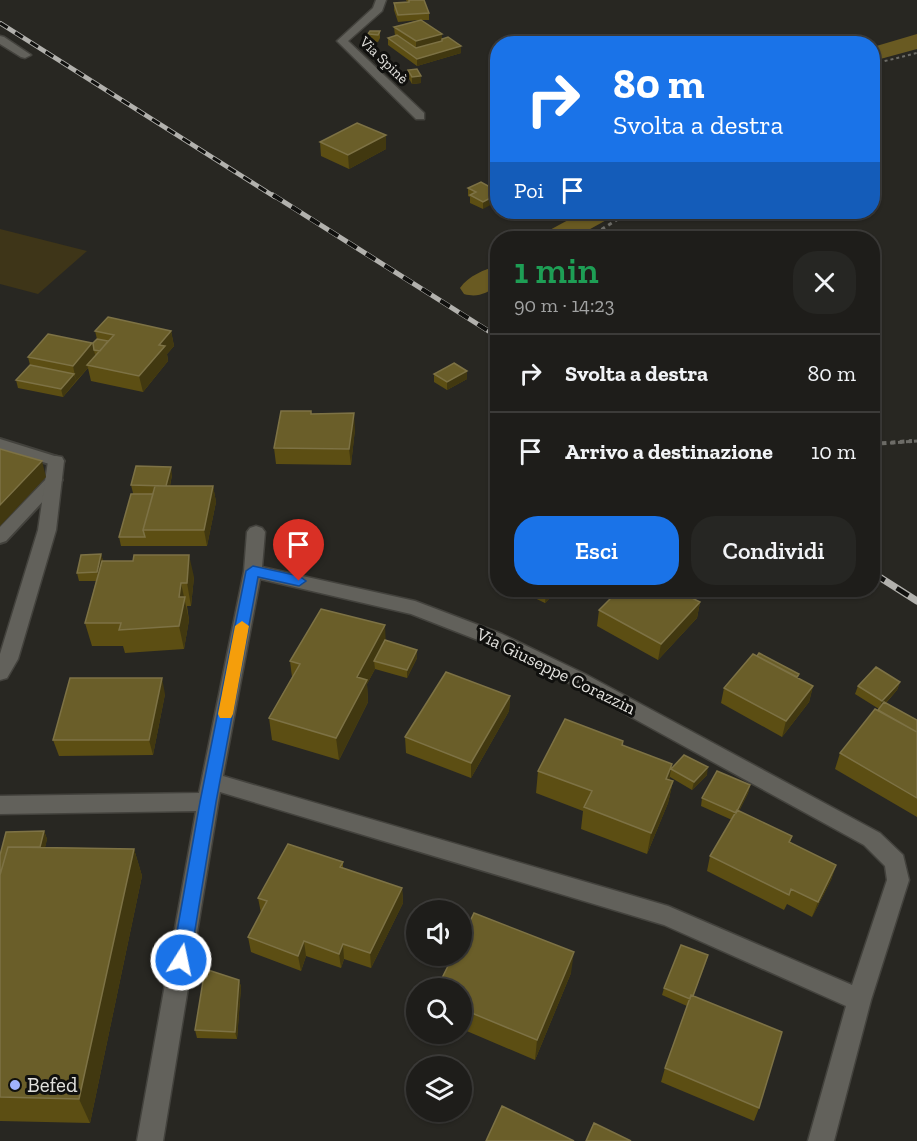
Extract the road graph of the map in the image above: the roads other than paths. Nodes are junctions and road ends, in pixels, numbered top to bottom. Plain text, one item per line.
1 (381, 0) edge
2 (0, 39) edge
3 (25, 55) dead end
4 (420, 116) dead end
5 (0, 444) edge
6 (56, 461) joint
7 (54, 480) junction
8 (256, 532) dead end
9 (0, 537) edge
10 (253, 571) junction
11 (0, 673) edge
12 (210, 792) junction
13 (0, 805) edge
14 (859, 1000) junction
15 (150, 1141) edge
16 (821, 1141) edge

1 - 4 street, Via Spinè
2 - 3 street
5 - 6 lane
6 - 7 street
7 - 9 lane
7 - 11 street
8 - 10 street
10 - 12 street
10 - 14 street, Via Giuseppe Corazzin
12 - 13 street
12 - 14 street
12 - 15 street
14 - 16 street, Via Giuseppe Corazzin

